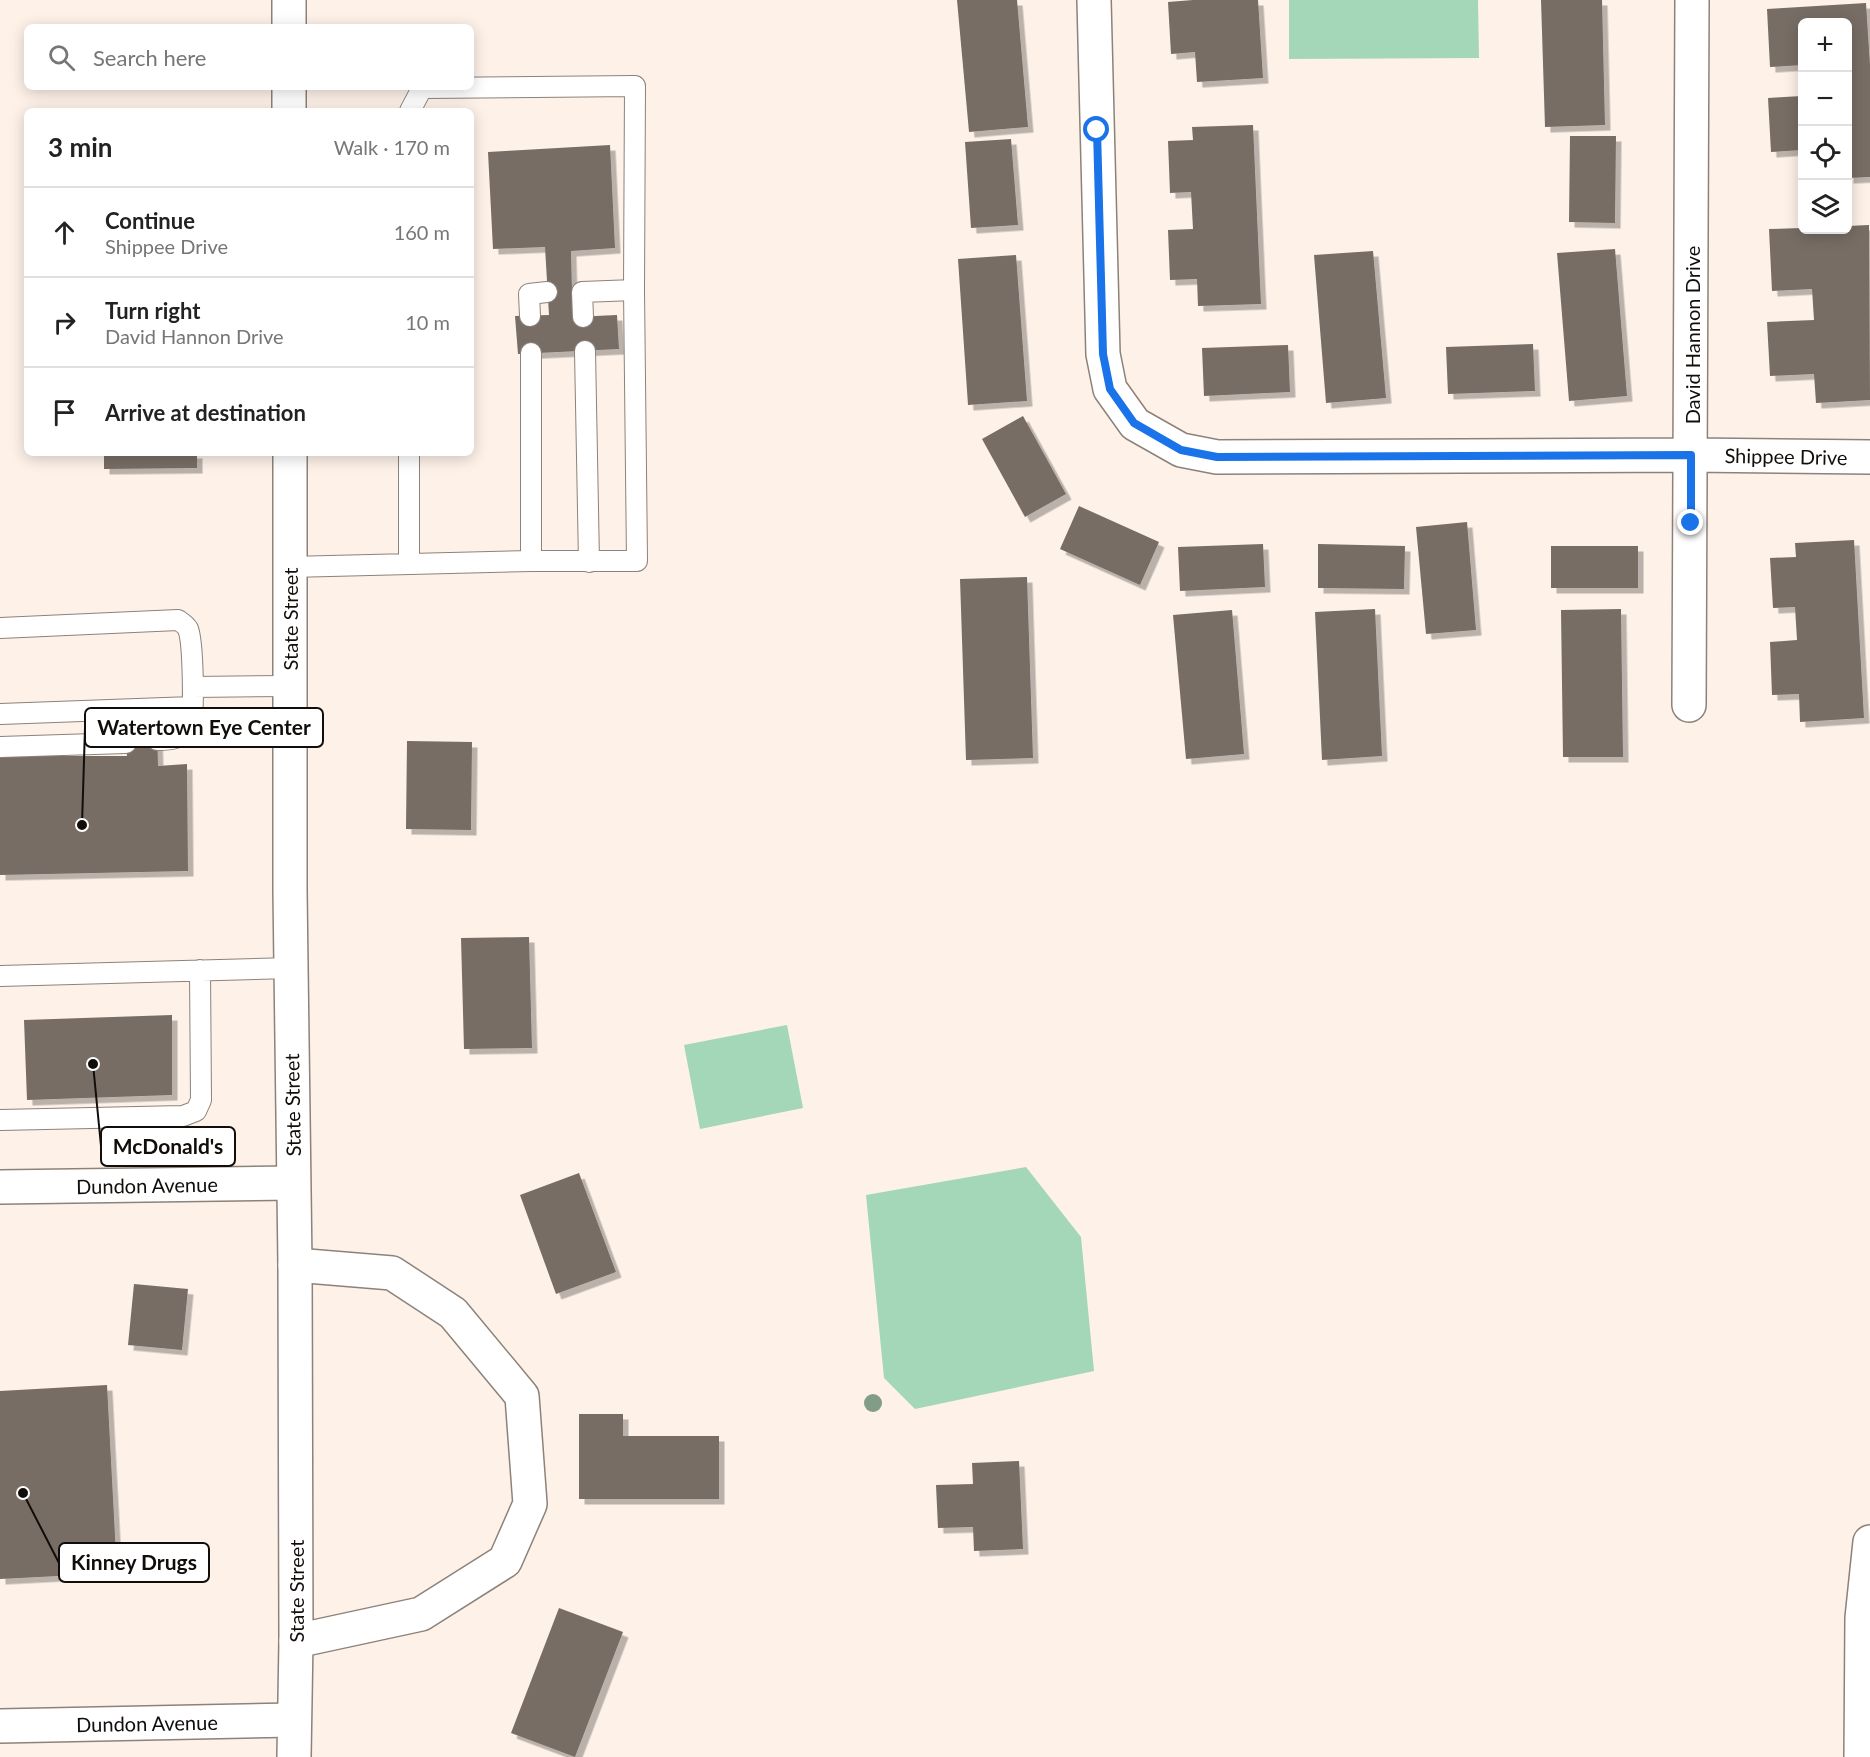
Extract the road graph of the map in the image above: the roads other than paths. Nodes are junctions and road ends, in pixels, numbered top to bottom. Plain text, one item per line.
1 (289, 0) edge
2 (1094, 0) edge
3 (1692, 0) edge
4 (289, 24) edge
5 (474, 88) edge
6 (289, 90) edge
7 (421, 90) edge
8 (289, 108) edge
9 (412, 108) edge
10 (634, 290) junction
11 (547, 292) dead end
12 (530, 316) dead end
13 (584, 317) dead end
14 (585, 351) dead end
15 (531, 353) dead end
16 (1691, 455) junction
17 (290, 456) edge
18 (409, 456) edge
19 (1870, 457) edge
20 (531, 561) junction
21 (589, 561) junction
22 (409, 563) junction
23 (290, 567) junction
24 (0, 628) edge
25 (290, 686) junction
26 (193, 687) junction
27 (1689, 705) dead end
28 (192, 707) junction
29 (0, 714) edge
30 (158, 740) dead end
31 (126, 743) dead end
32 (0, 747) edge
33 (291, 968) junction
34 (200, 970) junction
35 (0, 976) edge
36 (0, 1120) edge
37 (293, 1182) junction
38 (0, 1187) edge
39 (296, 1265) junction
40 (1870, 1542) edge
41 (296, 1641) junction
42 (294, 1720) junction
43 (0, 1726) edge
44 (294, 1757) edge
45 (1862, 1757) edge

1 - 4 main road
2 - 16 main road, Shippee Drive
3 - 16 main road, David Hannon Drive
5 - 10 lane
6 - 8 main road
7 - 9 lane
10 - 13 lane
10 - 21 lane
11 - 12 lane
14 - 21 lane
15 - 20 lane
16 - 19 main road, Shippee Drive
16 - 27 main road, David Hannon Drive
17 - 23 main road, State Street
18 - 22 lane
20 - 21 lane
20 - 22 lane
22 - 23 lane
23 - 25 main road, State Street
24 - 26 lane
25 - 26 lane
25 - 33 main road, State Street
26 - 28 lane
28 - 29 lane
28 - 30 lane
31 - 32 lane
33 - 34 lane
33 - 37 main road, State Street
34 - 35 lane
34 - 36 lane
37 - 38 main road, Dundon Avenue
37 - 39 main road, State Street
39 - 41 main road, State Street
39 - 41 main road
40 - 45 main road
41 - 42 main road, State Street
42 - 43 main road, Dundon Avenue
42 - 44 main road, State Street

